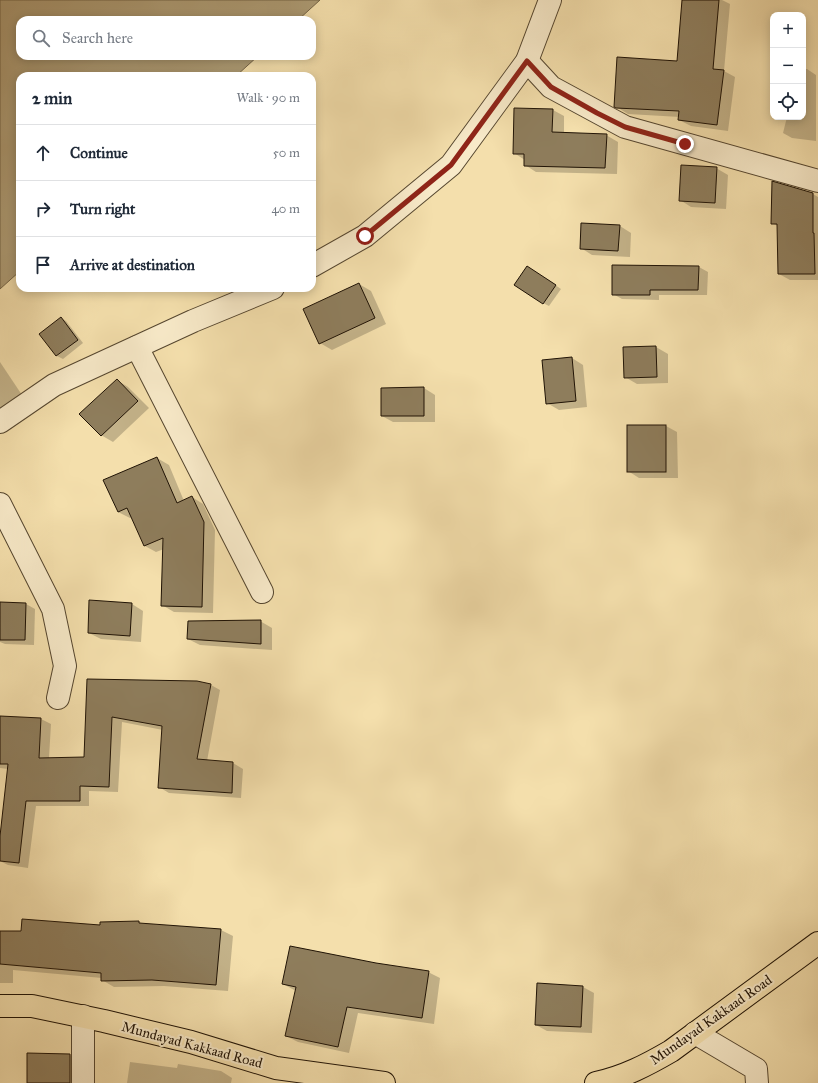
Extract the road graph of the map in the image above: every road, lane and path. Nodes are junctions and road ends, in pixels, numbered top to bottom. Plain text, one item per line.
1 (550, 0) edge
2 (527, 61) junction
3 (818, 181) edge
4 (316, 264) edge
5 (263, 292) edge
6 (137, 347) junction
7 (0, 422) edge
8 (0, 504) edge
9 (262, 592) dead end
10 (58, 698) dead end
11 (818, 943) edge
12 (0, 1006) edge
13 (83, 1016) junction
14 (695, 1033) junction
15 (342, 1080) edge
16 (83, 1083) edge
17 (384, 1083) edge
18 (596, 1083) edge
19 (757, 1083) edge

1 - 2 street
2 - 3 street
2 - 4 street
5 - 6 street
6 - 7 street
6 - 9 street
8 - 10 street
11 - 14 main road, Mundayad Kakkaad Road
12 - 13 main road, Mundayad Kakkaad Road
13 - 15 main road, Mundayad Kakkaad Road
13 - 16 street
14 - 18 main road, Mundayad Kakkaad Road
14 - 19 street
15 - 17 main road, Mundayad Kakkaad Road

